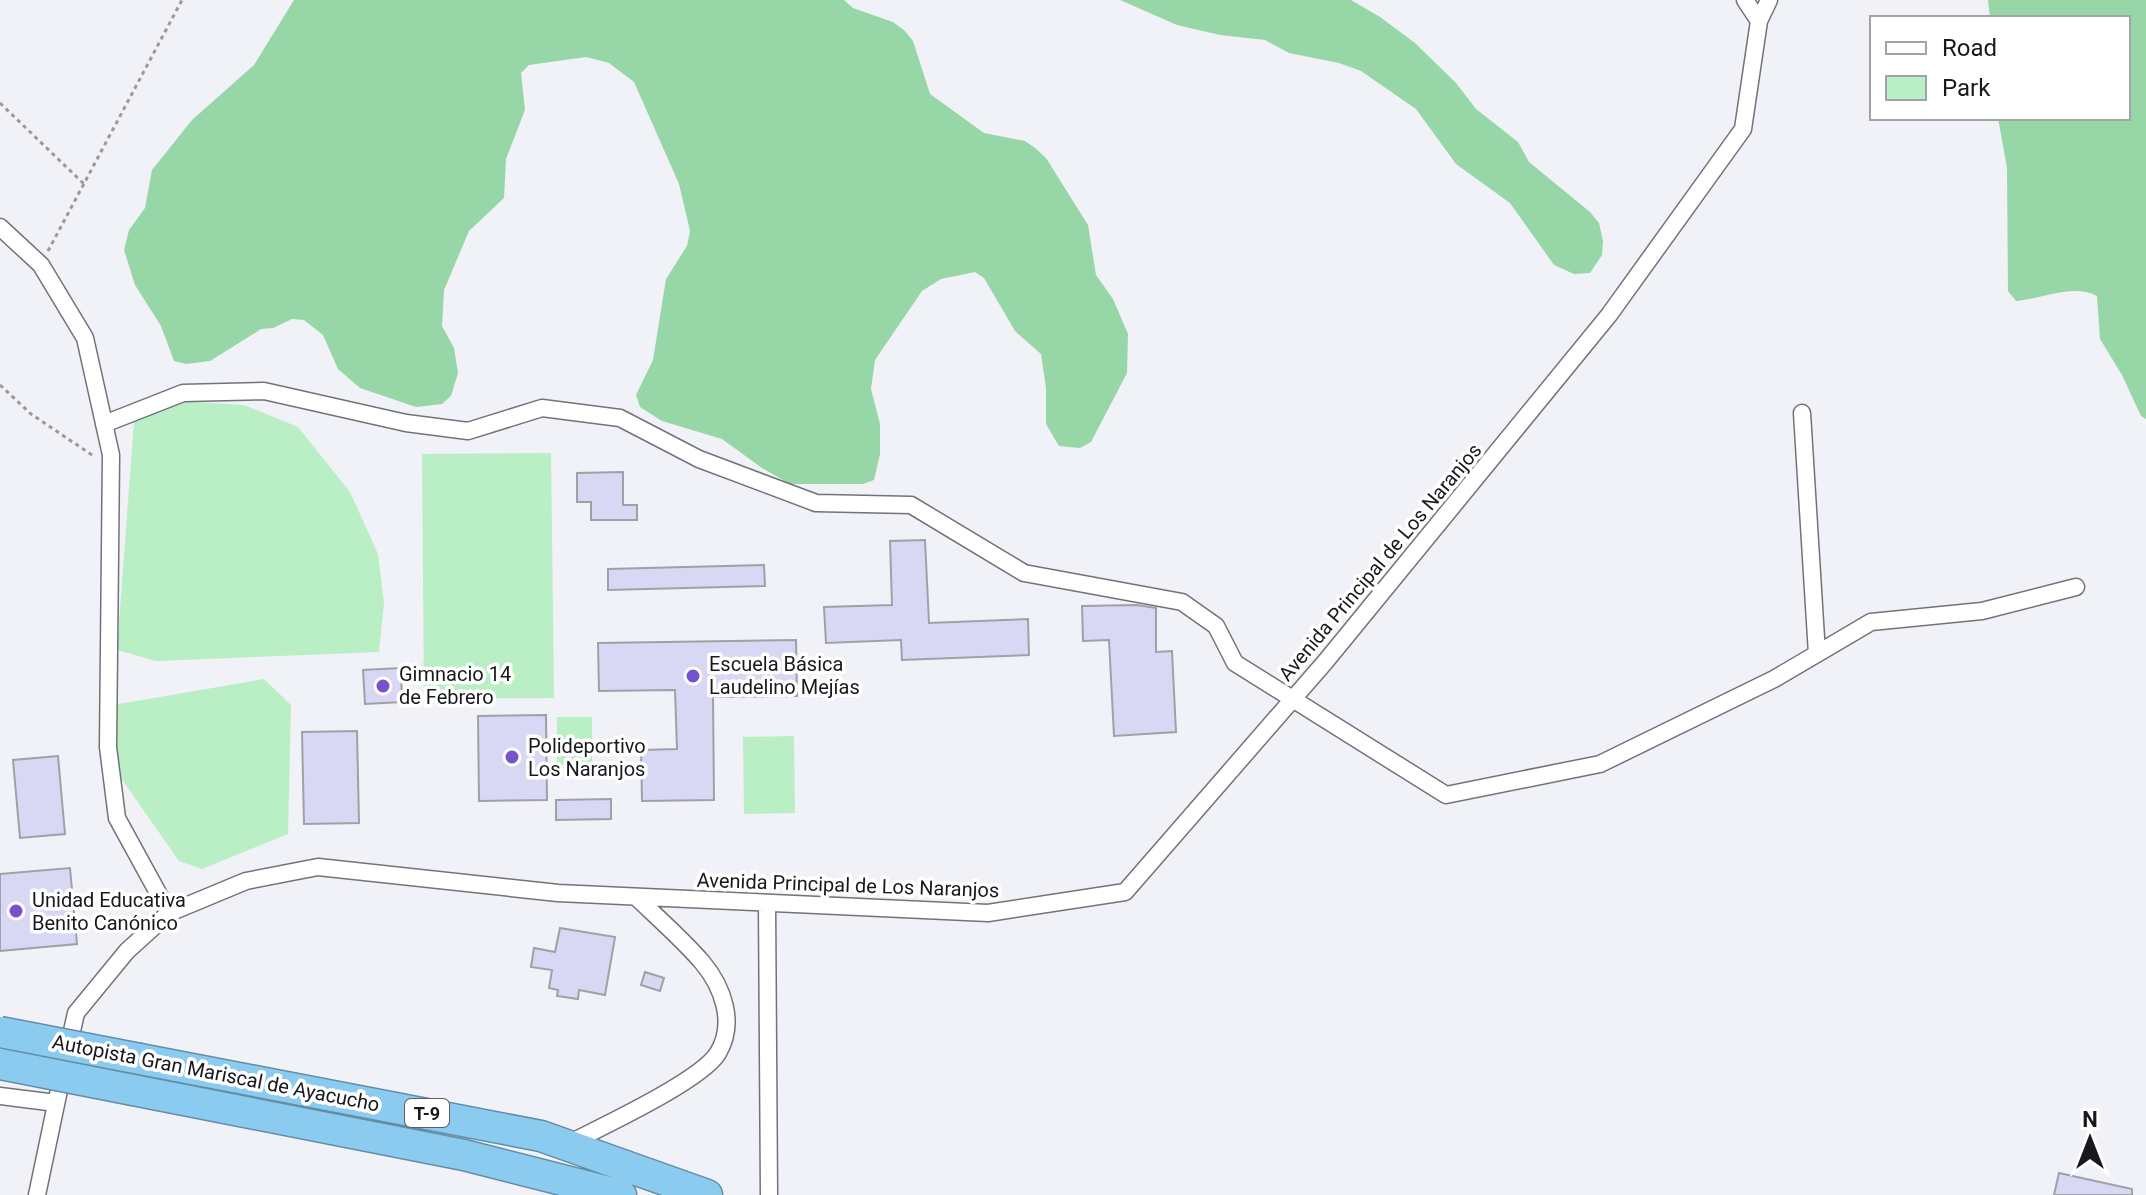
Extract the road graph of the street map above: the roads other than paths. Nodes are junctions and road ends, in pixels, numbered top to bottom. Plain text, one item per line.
1 (1745, 0) edge
2 (1769, 0) edge
3 (1759, 21) junction
4 (0, 227) edge
5 (1802, 413) dead end
6 (104, 424) junction
7 (2076, 587) dead end
8 (1817, 654) junction
9 (1292, 700) junction
10 (636, 897) junction
11 (767, 903) junction
12 (169, 913) junction
13 (0, 1032) edge
14 (0, 1064) edge
15 (0, 1096) edge
16 (56, 1103) junction
17 (566, 1145) junction
18 (37, 1195) edge
19 (621, 1195) edge
20 (707, 1195) edge
21 (769, 1195) edge

1 - 3 street
2 - 3 street, Avenida Principal de Los Naranjos
3 - 9 street, Avenida Principal de Los Naranjos
4 - 6 street
5 - 8 street
6 - 9 street
6 - 12 street
7 - 8 street
8 - 9 street
9 - 11 street, Avenida Principal de Los Naranjos
10 - 11 street, Avenida Principal de Los Naranjos
10 - 12 street, Avenida Principal de Los Naranjos
10 - 17 street
11 - 21 street
12 - 16 street, Avenida Principal de Los Naranjos
13 - 17 highway, Autopista Gran Mariscal de Ayacucho / T-9, bridge
14 - 19 highway, Autopista Gran Mariscal de Ayacucho / T-9, bridge
15 - 16 street
16 - 18 street, Avenida Principal de Los Naranjos
17 - 20 highway, Autopista Gran Mariscal de Ayacucho / T-9

